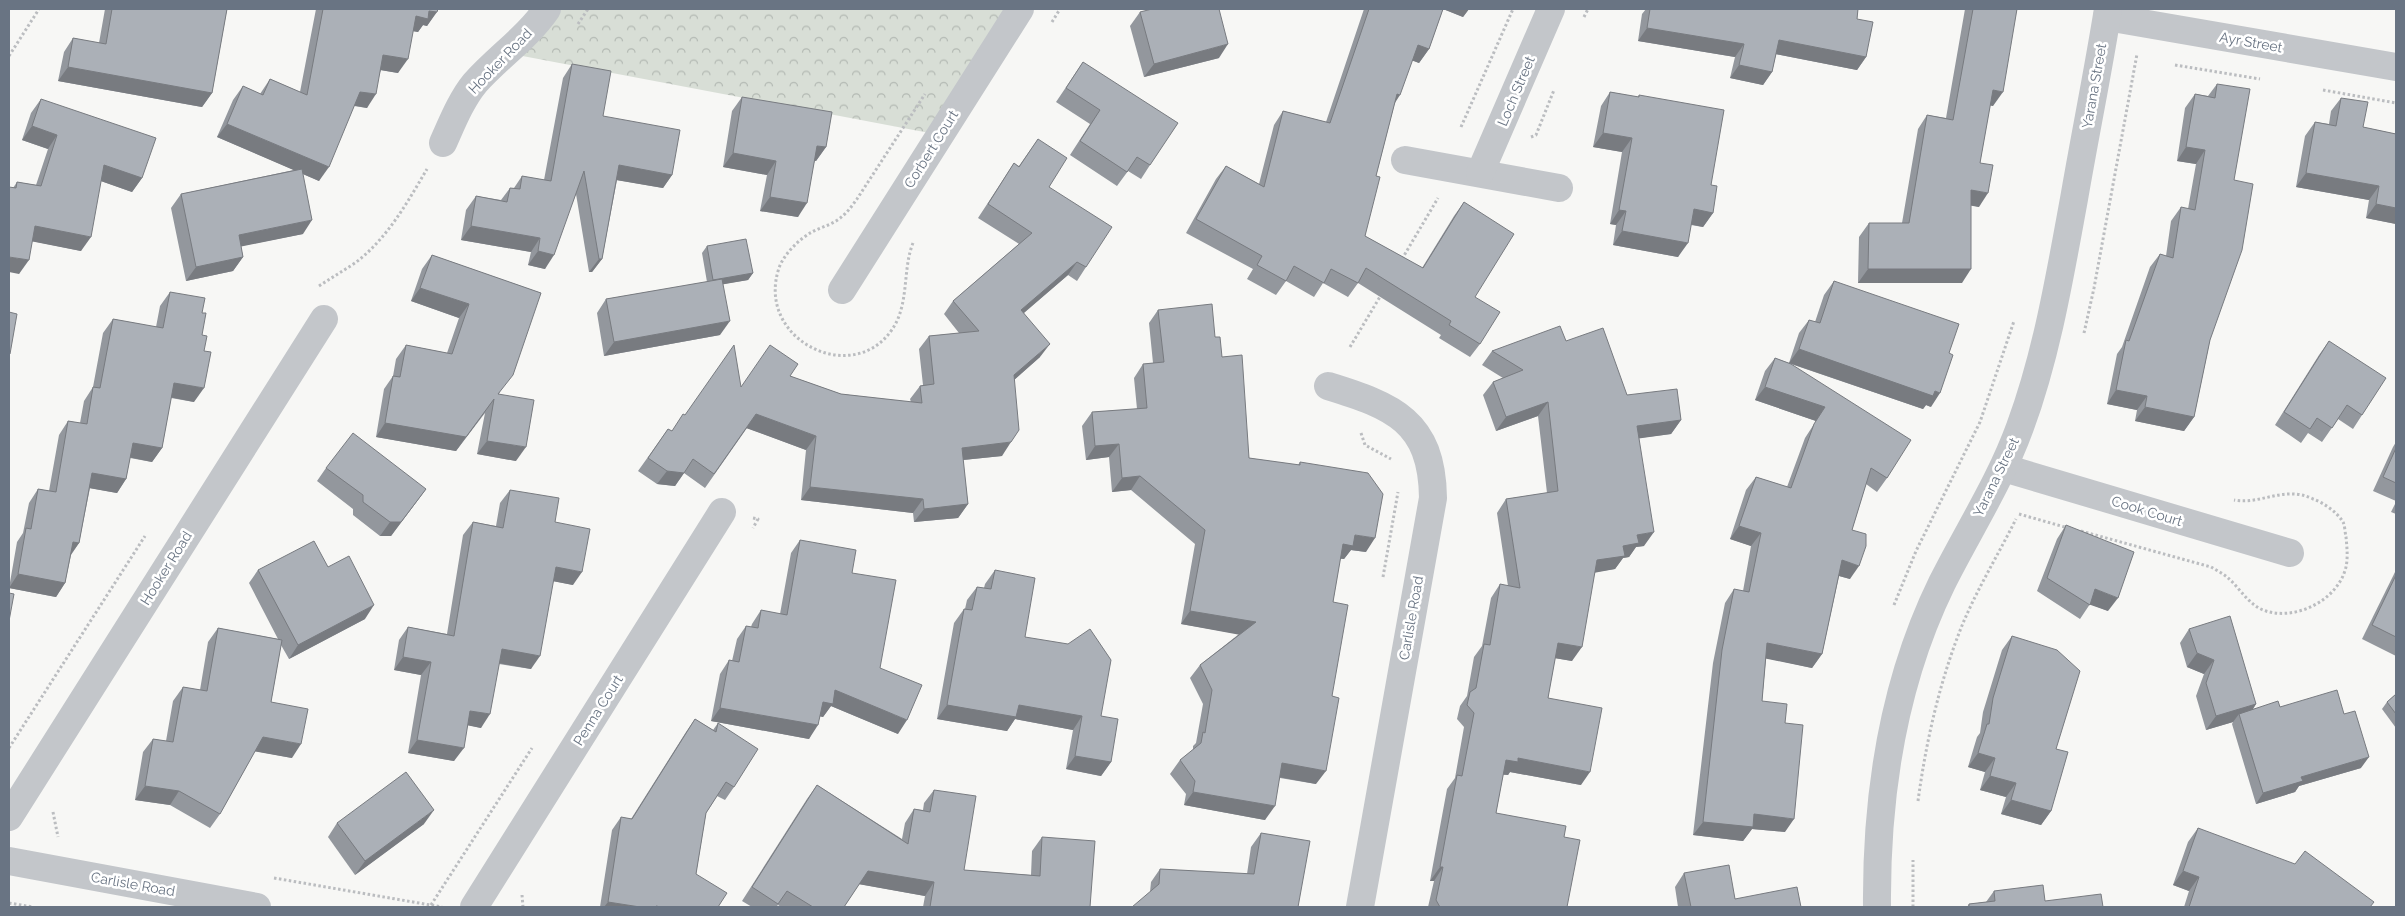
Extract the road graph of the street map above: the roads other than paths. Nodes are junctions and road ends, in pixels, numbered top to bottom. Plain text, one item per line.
1 (547, 9) edge
2 (1020, 9) edge
3 (1551, 9) edge
4 (2107, 13) edge
5 (2396, 67) edge
6 (443, 144) dead end
7 (1405, 160) dead end
8 (1480, 173) junction
9 (1559, 188) dead end
10 (842, 290) dead end
11 (324, 319) dead end
12 (1328, 386) dead end
13 (2004, 468) junction
14 (722, 512) dead end
15 (2290, 553) dead end
16 (9, 817) edge
17 (9, 861) edge
18 (258, 907) edge
19 (474, 907) edge
20 (1360, 907) edge
21 (1877, 907) edge

1 - 6 street, Hooker Road
2 - 10 street, Corbert Court
3 - 8 street, Loch Street
4 - 5 street, Ayr Street
4 - 13 street, Yarana Street
7 - 8 street
8 - 9 street
11 - 16 street, Hooker Road
12 - 20 street, Carlisle Road
13 - 15 street, Cook Court
13 - 21 street, Yarana Street
14 - 19 street, Penna Court
17 - 18 street, Carlisle Road

